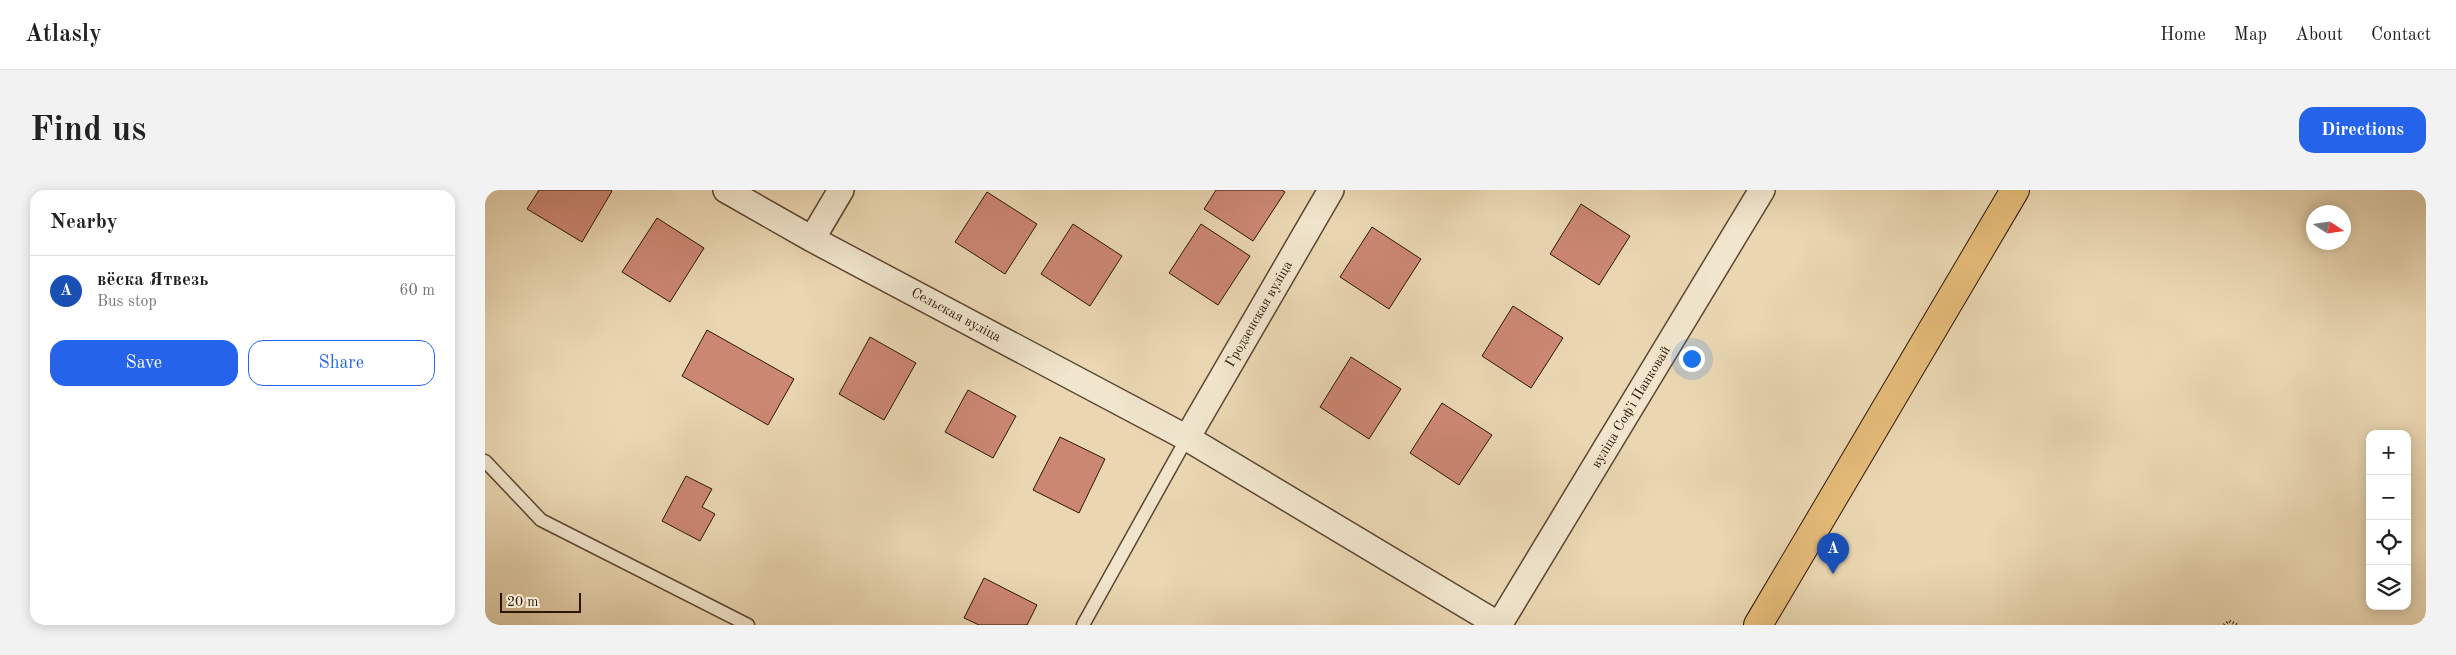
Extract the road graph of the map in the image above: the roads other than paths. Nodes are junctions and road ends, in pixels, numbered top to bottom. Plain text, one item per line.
1 (726, 190) edge
2 (841, 190) edge
3 (1331, 190) edge
4 (1762, 190) edge
5 (2015, 190) edge
6 (812, 239) junction
7 (1187, 438) junction
8 (485, 461) edge
9 (749, 625) edge
10 (1083, 625) edge
11 (1499, 625) edge
12 (1759, 625) edge

1 - 6 street, Сельская вуліца
2 - 6 street
3 - 7 street, Гродзенская вуліца
4 - 11 street, вуліца Софʼі Панковай
5 - 12 main road
6 - 7 street, Сельская вуліца
7 - 10 lane
7 - 11 street, Сельская вуліца
8 - 9 lane

